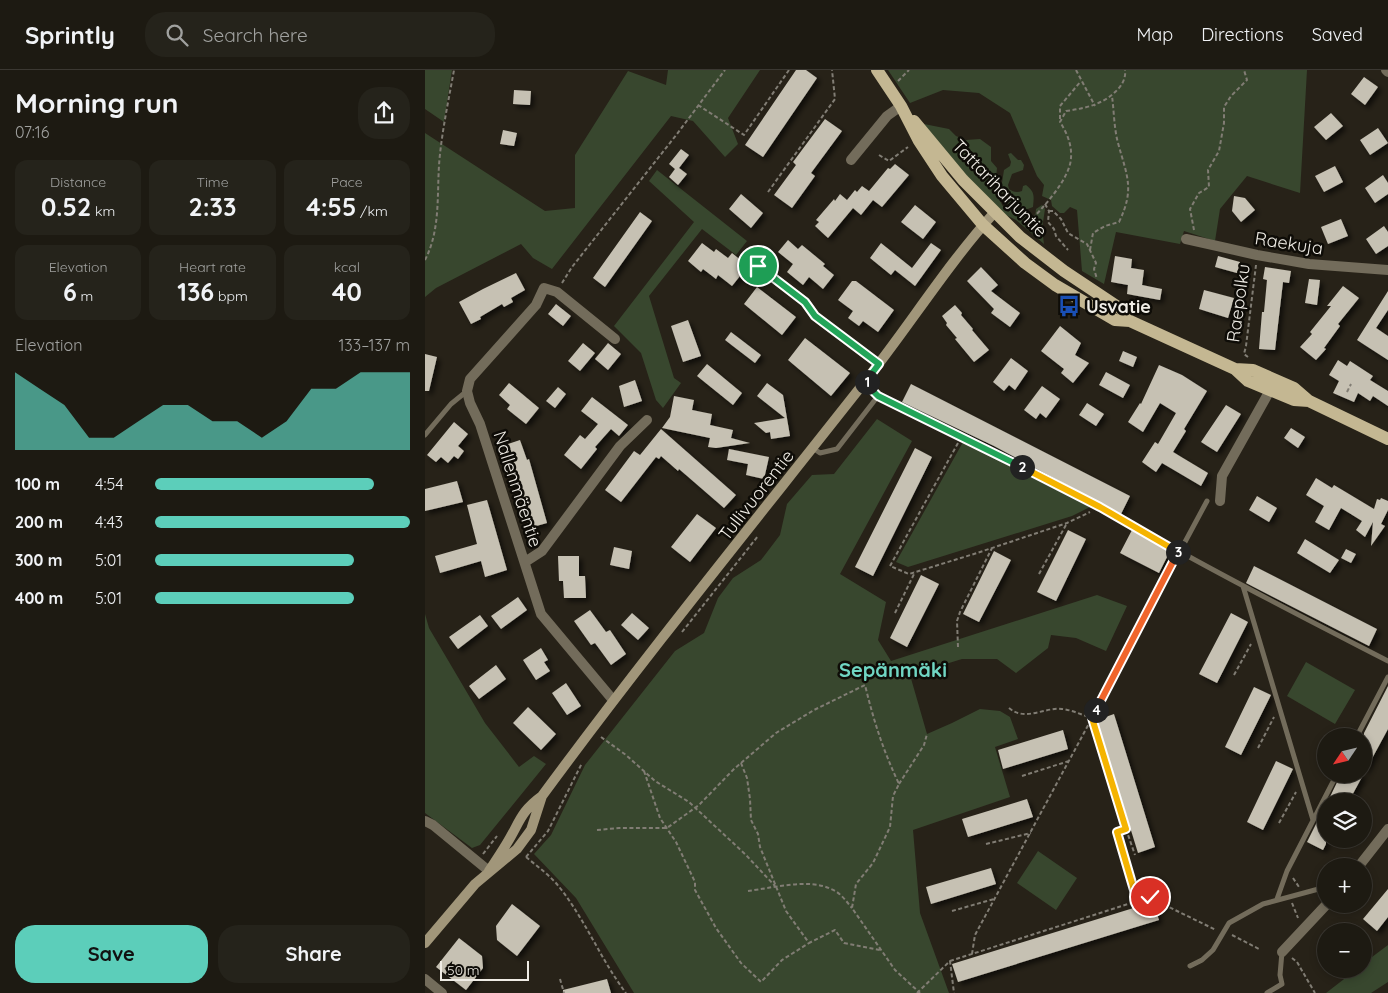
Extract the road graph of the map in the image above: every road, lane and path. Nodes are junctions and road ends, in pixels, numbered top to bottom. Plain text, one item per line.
1 (453, 70) edge
2 (725, 70) edge
3 (789, 70) edge
4 (832, 70) edge
5 (877, 70) edge
6 (1076, 70) edge
7 (1125, 70) edge
8 (1244, 70) edge
9 (1081, 81) junction
10 (1112, 96) junction
11 (698, 105) junction
12 (901, 106) junction
13 (1095, 106) junction
14 (1060, 122) junction
15 (911, 144) dead end
16 (879, 155) dead end
17 (851, 160) dead end
18 (768, 192) dead end
19 (1045, 204) junction
20 (1049, 211) junction
21 (994, 213) junction
22 (1029, 223) dead end
23 (983, 225) junction
24 (1191, 240) joint
25 (1068, 250) dead end
26 (1090, 250) junction
27 (1257, 255) junction
28 (751, 257) dead end
29 (425, 260) edge
30 (1388, 270) edge
31 (1098, 283) dead end
32 (557, 292) junction
33 (1130, 321) junction
34 (615, 339) dead end
35 (1244, 354) dead end
36 (879, 364) junction
37 (866, 381) junction
38 (1351, 384) dead end
39 (1273, 385) junction
40 (467, 391) junction
41 (1347, 392) dead end
42 (878, 396) junction
43 (647, 420) dead end
44 (425, 435) edge
45 (961, 436) junction
46 (1388, 439) edge
47 (813, 448) junction
48 (1220, 501) dead end
49 (1207, 502) dead end
50 (1100, 507) junction
51 (1067, 523) junction
52 (761, 532) dead end
53 (992, 548) junction
54 (1179, 551) junction
55 (743, 556) dead end
56 (525, 562) junction
57 (915, 572) junction
58 (1039, 574) dead end
59 (1243, 586) junction
60 (895, 613) dead end
61 (1257, 633) junction
62 (958, 648) dead end
63 (1121, 660) joint
64 (1388, 661) edge
65 (1234, 675) dead end
66 (1388, 677) edge
67 (613, 700) junction
68 (1279, 706) junction
69 (1009, 708) dead end
70 (1092, 718) junction
71 (1361, 728) edge
72 (927, 734) dead end
73 (599, 736) dead end
74 (1258, 748) dead end
75 (1069, 761) junction
76 (741, 762) junction
77 (577, 770) dead end
78 (644, 772) junction
79 (1022, 776) dead end
80 (1302, 781) junction
81 (1332, 783) edge
82 (899, 784) junction
83 (543, 796) junction
84 (695, 808) junction
85 (1313, 820) junction
86 (425, 821) edge
87 (1279, 823) dead end
88 (667, 828) junction
89 (1126, 829) junction
90 (1388, 829) edge
91 (597, 830) dead end
92 (1031, 833) junction
93 (499, 834) dead end
94 (986, 844) dead end
95 (1135, 855) dead end
96 (1365, 858) edge
97 (478, 860) junction
98 (1287, 870) junction
99 (489, 871) junction
100 (777, 888) junction
101 (1317, 889) edge
102 (748, 892) dead end
103 (1304, 893) junction
104 (1290, 896) junction
105 (1150, 897) junction
106 (994, 899) junction
107 (1277, 899) junction
108 (852, 908) junction
109 (951, 911) dead end
110 (1318, 913) edge
111 (1302, 930) junction
112 (1223, 932) junction
113 (425, 943) edge
114 (809, 943) junction
115 (1259, 949) dead end
116 (880, 950) junction
117 (1282, 952) junction
118 (972, 954) junction
119 (950, 961) junction
120 (1190, 966) dead end
121 (425, 979) edge
122 (561, 979) dead end
123 (918, 992) edge
124 (442, 993) edge
125 (564, 993) edge
126 (626, 993) edge
127 (954, 993) edge
128 (1267, 993) edge
129 (1315, 993) edge

1 - 29 path
2 - 11 path
3 - 11 path
4 - 18 path
5 - 12 main road, Tattariharjuntie
6 - 9 path
7 - 10 path
8 - 24 path
9 - 13 path
9 - 14 path
10 - 13 path
10 - 26 path
11 - 32 path
12 - 17 street
12 - 21 main road, Tattariharjuntie
12 - 23 main road, Tattariharjuntie
13 - 14 path
14 - 19 path
15 - 16 path
19 - 20 path
19 - 22 path
20 - 25 path
20 - 26 path
21 - 23 main road, Tullivuorentie
21 - 33 main road, Tattariharjuntie
23 - 33 main road, Tattariharjuntie
23 - 36 main road, Tullivuorentie
24 - 27 street, Raekuja
26 - 31 path
27 - 30 street, Raekuja
27 - 35 path, Raepolku
28 - 36 street
32 - 34 street
32 - 40 street
33 - 39 main road, Tattariharjuntie
36 - 37 main road, Tullivuorentie
37 - 42 lane
37 - 47 main road, Tullivuorentie
38 - 41 path
39 - 46 main road, Tattariharjuntie
39 - 48 street
40 - 44 lane
40 - 56 street, Nallenmäentie
42 - 45 lane
42 - 47 lane
43 - 56 street
45 - 50 lane
45 - 57 path
47 - 67 main road, Tullivuorentie
49 - 54 lane
50 - 51 path
50 - 54 lane
51 - 53 path
51 - 58 path
52 - 55 path
53 - 57 path
53 - 62 path
54 - 59 lane
54 - 63 lane
56 - 67 street, Nallenmäentie
57 - 60 path
59 - 61 lane
59 - 64 lane
61 - 65 path
61 - 68 lane
63 - 70 path
66 - 71 lane
67 - 83 main road, Tullivuorentie
68 - 74 path
68 - 80 lane
69 - 70 path
70 - 75 path
70 - 89 path
72 - 82 path
73 - 78 path
75 - 79 path
75 - 92 path
76 - 82 path
76 - 84 path
76 - 100 path
77 - 126 path
78 - 84 path
78 - 88 path
80 - 85 lane
80 - 87 path
81 - 85 lane
82 - 108 path
83 - 99 main road, Tullivuorentie
83 - 99 main road, Tullivuorentie
84 - 88 path
84 - 100 path
85 - 98 lane
86 - 97 street
88 - 91 path
88 - 114 path
89 - 95 path
89 - 105 path
90 - 96 street
92 - 94 path
92 - 106 path
93 - 97 path
97 - 99 street
98 - 103 path
98 - 107 lane
99 - 113 main road, Tullivuorentie
100 - 102 path
100 - 108 path
100 - 114 path
101 - 103 lane
103 - 104 lane
104 - 107 lane
104 - 111 path
105 - 112 path
105 - 118 path
106 - 109 path
106 - 118 path
107 - 112 lane
108 - 116 path
110 - 111 street
111 - 117 street
112 - 115 path
112 - 120 lane
114 - 116 path
116 - 123 path
117 - 128 lane
117 - 129 path
118 - 119 path
119 - 123 path
119 - 127 path
121 - 124 street
122 - 125 path

